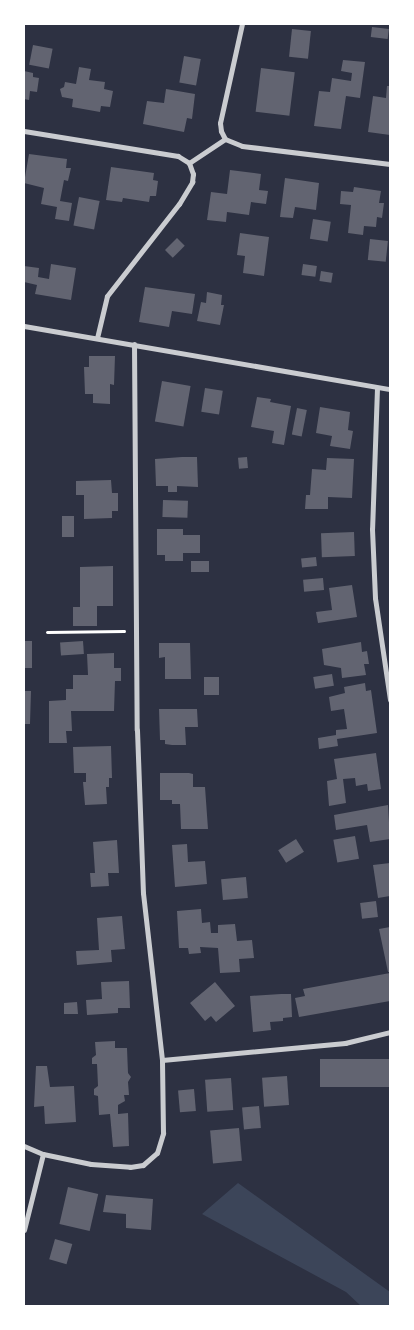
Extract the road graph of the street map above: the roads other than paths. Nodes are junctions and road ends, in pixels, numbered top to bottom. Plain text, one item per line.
1 (242, 24) edge
2 (24, 131) edge
3 (225, 139) junction
4 (188, 163) junction
5 (390, 164) edge
6 (24, 326) edge
7 (98, 338) junction
8 (134, 344) junction
9 (377, 388) junction
10 (390, 389) edge
11 (390, 700) edge
12 (390, 1032) edge
13 (162, 1060) junction
14 (24, 1146) edge
15 (43, 1154) junction
16 (24, 1230) edge

1 - 3 street
2 - 4 street
3 - 4 street
3 - 5 street
4 - 7 street
6 - 7 street
7 - 8 street
8 - 9 street
8 - 13 street
9 - 10 street
9 - 11 street
12 - 13 street
13 - 15 street
14 - 15 street
15 - 16 street

